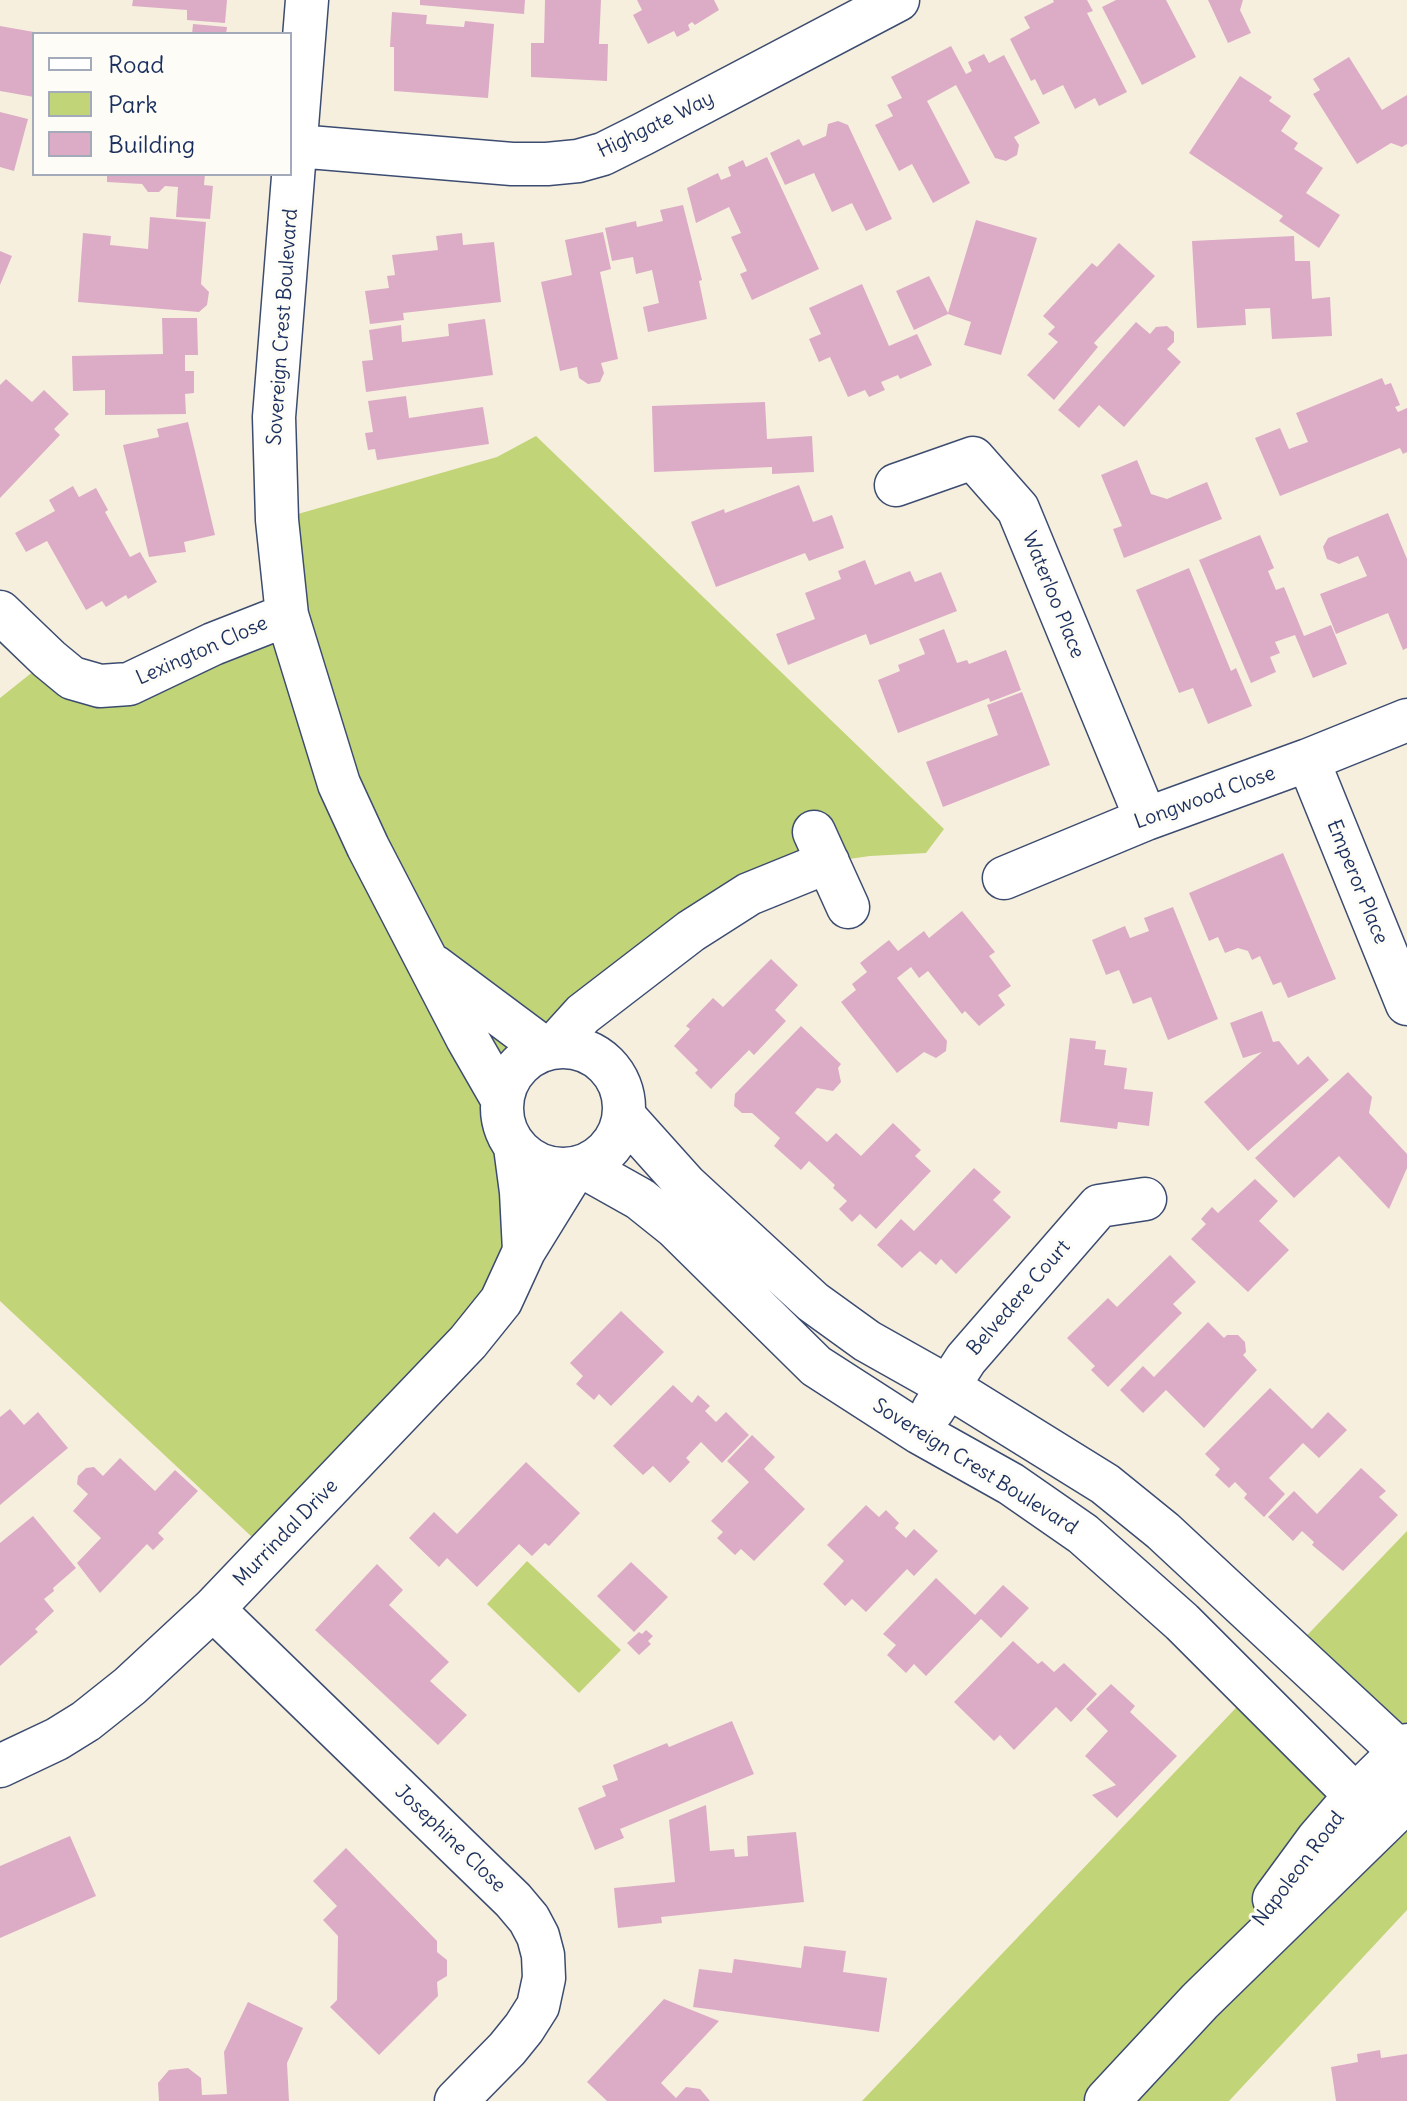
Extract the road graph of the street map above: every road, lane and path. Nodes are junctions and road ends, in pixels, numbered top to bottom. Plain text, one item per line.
1 (307, 0) edge
2 (898, 0) edge
3 (297, 146) junction
4 (896, 485) dead end
5 (0, 612) edge
6 (287, 615) junction
7 (1407, 720) edge
8 (1308, 760) junction
9 (1146, 819) junction
10 (1004, 878) dead end
11 (848, 907) dead end
12 (427, 961) junction
13 (621, 987) junction
14 (1407, 1004) edge
15 (549, 1047) junction
16 (600, 1061) junction
17 (502, 1099) junction
18 (625, 1117) junction
19 (515, 1147) junction
20 (578, 1168) junction
21 (1145, 1199) dead end
22 (524, 1251) junction
23 (947, 1386) junction
24 (920, 1433) junction
25 (213, 1609) junction
26 (1405, 1752) edge
27 (0, 1766) edge
28 (1382, 1806) edge
29 (456, 2101) edge
30 (1107, 2101) edge

1 - 3 street, Sovereign Crest Boulevard
2 - 3 street, Highgate Way
3 - 6 street, Sovereign Crest Boulevard
4 - 9 street, Waterloo Place
5 - 6 street, Lexington Close
6 - 12 street, Sovereign Crest Boulevard
7 - 8 street, Longwood Close
8 - 9 street, Longwood Close
8 - 14 street, Emperor Place
9 - 10 street, Longwood Close
11 - 13 street
12 - 15 street, Sovereign Crest Boulevard
12 - 17 street, Sovereign Crest Boulevard
13 - 15 street
13 - 16 street
15 - 16 street
15 - 17 street
16 - 18 street
17 - 19 street
18 - 20 street
18 - 23 street
19 - 20 street
19 - 22 street, Murrindal Drive
20 - 22 street, Murrindal Drive
20 - 24 street, Sovereign Crest Boulevard
21 - 23 street, Belvedere Court
22 - 25 street, Murrindal Drive
23 - 24 street, Belvedere Court
23 - 26 street
24 - 28 street, Sovereign Crest Boulevard
25 - 27 street, Murrindal Drive
25 - 29 street, Josephine Close
26 - 28 main road, Napoleon Road
28 - 30 main road, Napoleon Road

